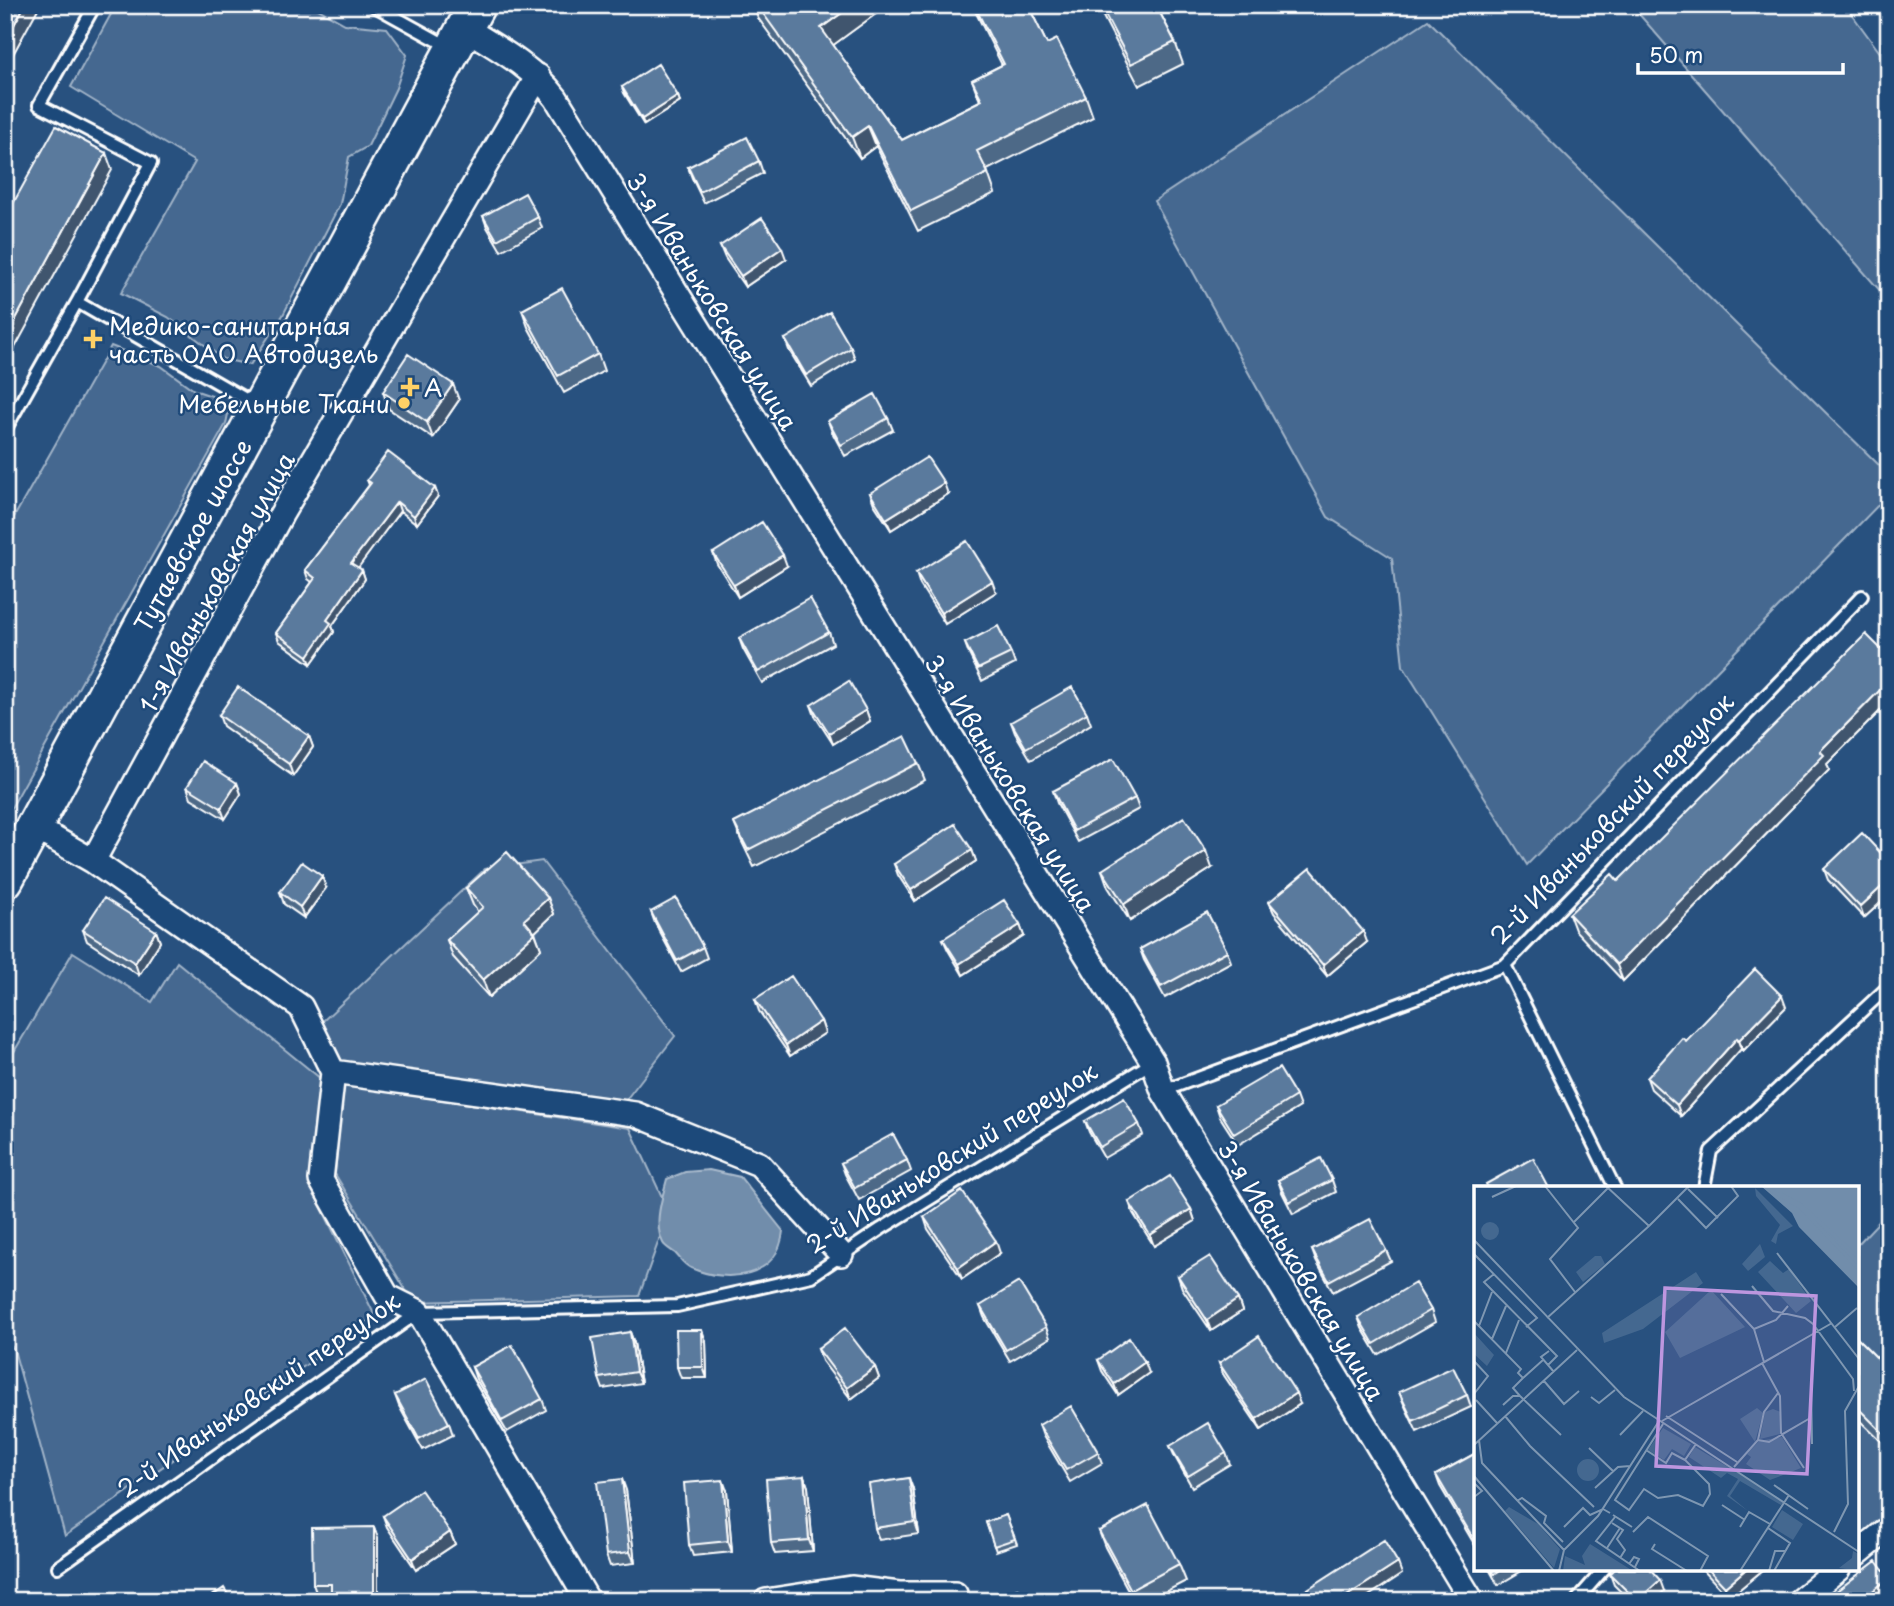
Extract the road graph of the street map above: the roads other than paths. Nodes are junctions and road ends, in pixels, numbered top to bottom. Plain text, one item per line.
1 (95, 5) edge
2 (373, 5) edge
3 (465, 27) edge
4 (538, 76) junction
5 (78, 302) junction
6 (261, 408) junction
7 (5, 430) edge
8 (1862, 596) dead end
9 (34, 827) junction
10 (93, 861) junction
11 (5, 880) edge
12 (1505, 965) junction
13 (1889, 986) edge
14 (1153, 1062) junction
15 (333, 1072) junction
16 (1163, 1091) junction
17 (1614, 1186) edge
18 (1704, 1186) edge
19 (841, 1254) junction
20 (419, 1312) junction
21 (1889, 1528) edge
22 (1859, 1552) edge
23 (58, 1567) dead end
24 (1602, 1571) edge
25 (1836, 1571) edge
26 (955, 1594) dead end
27 (588, 1601) edge
28 (766, 1601) edge
29 (1472, 1601) edge
30 (1576, 1601) edge
31 (1799, 1601) edge

1 - 5 lane
2 - 3 lane
3 - 4 street, 3-я Иваньковская улица
3 - 6 main road, Тутаевское шоссе
4 - 10 street, 1-я Иваньковская улица
4 - 14 street, 3-я Иваньковская улица
5 - 6 lane
5 - 7 lane
6 - 9 main road, Тутаевское шоссе
8 - 12 lane, 2-й Иваньковский переулок
9 - 10 street
9 - 11 main road, Тутаевское шоссе
10 - 15 street
12 - 16 lane, 2-й Иваньковский переулок
12 - 17 lane
13 - 18 lane
14 - 16 street, 3-я Иваньковская улица
14 - 19 lane, 2-й Иваньковский переулок
15 - 19 street
15 - 20 street
16 - 29 street, 3-я Иваньковская улица
19 - 20 lane, 2-й Иваньковский переулок
20 - 23 lane, 2-й Иваньковский переулок
20 - 27 street
21 - 22 street
24 - 30 lane
25 - 31 street
26 - 28 street

